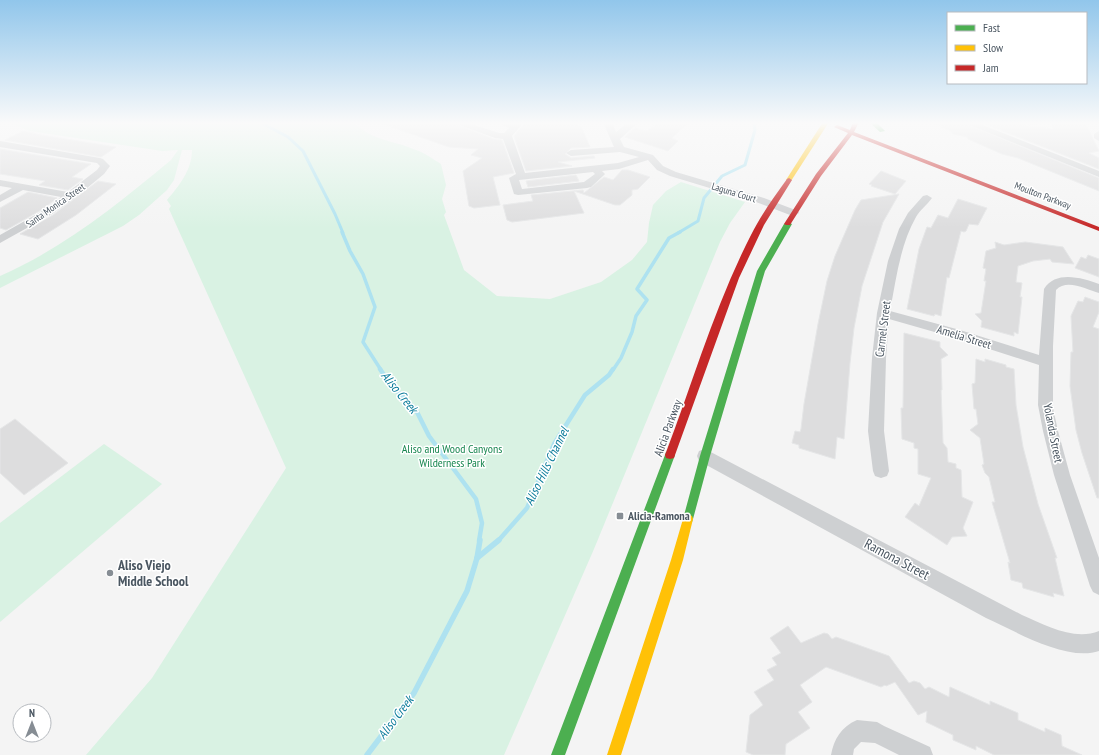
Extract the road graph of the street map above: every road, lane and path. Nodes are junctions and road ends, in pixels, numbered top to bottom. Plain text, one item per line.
1 (78, 157) edge
2 (514, 157) edge
3 (650, 157) joint
4 (803, 157) edge
5 (832, 157) edge
6 (914, 157) edge
7 (1056, 157) edge
8 (596, 169) junction
9 (1099, 174) edge
10 (521, 176) junction
11 (0, 183) edge
12 (21, 187) junction
13 (71, 196) junction
14 (927, 198) dead end
15 (0, 199) edge
16 (772, 205) junction
17 (794, 213) junction
18 (1099, 229) edge
19 (0, 240) edge
20 (1099, 289) edge
21 (883, 313) junction
22 (1046, 362) junction
23 (702, 455) junction
24 (881, 471) dead end
25 (1099, 586) edge
26 (1097, 642) edge
27 (558, 755) edge
28 (614, 755) edge
29 (842, 755) edge
30 (922, 755) edge

1 - 13 street, Santa Monica Street
2 - 10 street
3 - 8 street
3 - 16 street, Laguna Court
4 - 16 main road, Alicia Parkway
5 - 17 main road
6 - 18 main road, Moulton Parkway
7 - 9 street
8 - 10 street
8 - 10 street
11 - 12 street
12 - 13 street
12 - 15 street
13 - 19 street, Santa Monica Street
14 - 21 street, Carmel Street
16 - 17 street, Laguna Court
16 - 27 main road, Alicia Parkway
17 - 23 main road
20 - 22 street, Yolanda Street
21 - 22 street, Amelia Street
21 - 24 street, Carmel Street
22 - 25 street, Yolanda Street
23 - 26 street, Ramona Street
23 - 28 main road
29 - 30 street

